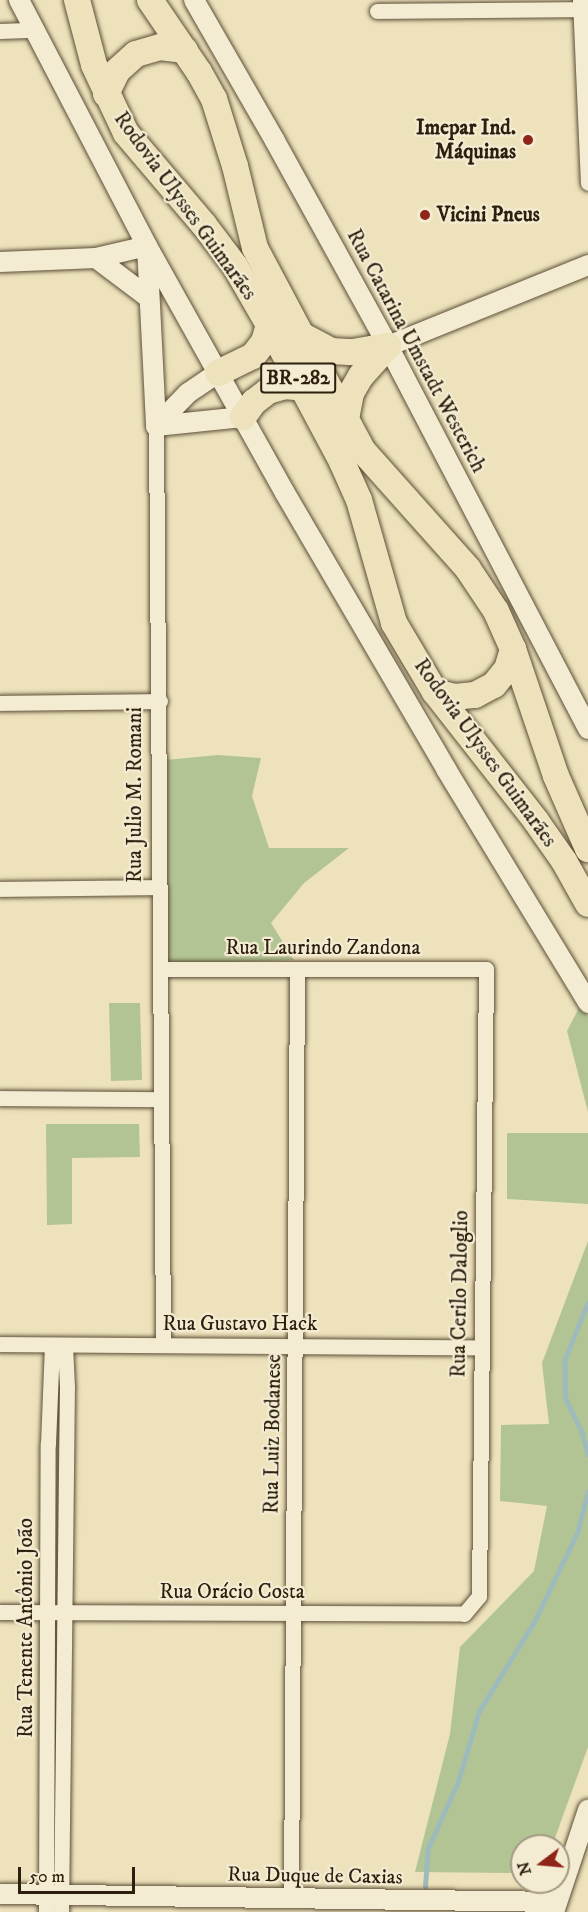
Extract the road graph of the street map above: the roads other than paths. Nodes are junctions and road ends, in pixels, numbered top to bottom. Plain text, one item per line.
1 (19, 0) edge
2 (76, 0) edge
3 (150, 0) edge
4 (194, 0) edge
5 (583, 6) edge
6 (377, 11) dead end
7 (33, 30) junction
8 (0, 31) edge
9 (185, 50) junction
10 (106, 94) junction
11 (588, 183) edge
12 (147, 246) junction
13 (96, 258) junction
14 (0, 262) edge
15 (588, 265) edge
16 (149, 298) junction
17 (269, 325) junction
18 (303, 336) junction
19 (388, 346) junction
20 (218, 373) junction
21 (303, 388) junction
22 (243, 417) junction
23 (346, 419) junction
24 (156, 426) junction
25 (513, 649) junction
26 (435, 692) junction
27 (160, 701) junction
28 (0, 703) edge
29 (588, 729) edge
30 (588, 849) edge
31 (158, 887) junction
32 (0, 889) edge
33 (588, 904) edge
34 (160, 969) junction
35 (297, 969) junction
36 (486, 969) joint
37 (588, 1003) edge
38 (0, 1098) edge
39 (160, 1099) junction
40 (0, 1344) edge
41 (58, 1345) junction
42 (163, 1345) junction
43 (294, 1346) junction
44 (480, 1347) junction
45 (48, 1444) junction
46 (66, 1444) junction
47 (48, 1516) junction
48 (65, 1516) junction
49 (0, 1612) edge
50 (47, 1612) junction
51 (64, 1612) junction
52 (292, 1612) junction
53 (464, 1614) joint
54 (63, 1710) junction
55 (47, 1711) junction
56 (46, 1791) junction
57 (62, 1792) junction
58 (588, 1810) edge
59 (0, 1894) edge
60 (291, 1900) junction
61 (54, 1904) edge
62 (555, 1907) edge

1 - 7 street
2 - 10 highway, Rodovia Ulysses Guimarães / BR-282
3 - 9 highway, Rodovia Ulysses Guimarães / BR-282
4 - 19 street, Rua Catarina Umstadt Westerich
5 - 6 street
5 - 11 street
7 - 8 street
7 - 12 street
9 - 10 highway
9 - 18 highway, Rodovia Ulysses Guimarães / BR-282
10 - 17 highway, Rodovia Ulysses Guimarães / BR-282
12 - 13 street
12 - 16 street, Rua Julio M. Romani
12 - 20 street
13 - 14 street
13 - 16 street
15 - 19 street
16 - 24 street, Rua Julio M. Romani
17 - 20 highway
17 - 21 highway, Rodovia Ulysses Guimarães / BR-282
18 - 19 highway
18 - 23 highway, Rodovia Ulysses Guimarães / BR-282
19 - 23 highway
19 - 29 street, Rua Catarina Umstadt Westerich
20 - 22 street
20 - 24 street
21 - 22 highway
21 - 26 highway, Rodovia Ulysses Guimarães / BR-282
22 - 24 street
22 - 37 street
23 - 25 highway, Rodovia Ulysses Guimarães / BR-282
24 - 27 street, Rua Julio M. Romani
25 - 26 highway
25 - 30 highway, Rodovia Ulysses Guimarães / BR-282
26 - 33 highway, Rodovia Ulysses Guimarães / BR-282
27 - 28 street
27 - 31 street, Rua Julio M. Romani
31 - 32 street
31 - 34 street, Rua Julio M. Romani
34 - 35 street, Rua Laurindo Zandona
34 - 39 street, Rua Julio M. Romani
35 - 36 street, Rua Laurindo Zandona
35 - 43 street, Rua Luiz Bodanese
36 - 44 street, Rua Cerilo Daloglio
38 - 39 street
39 - 42 street, Rua Julio M. Romani
40 - 41 street, Rua Gustavo Hack
41 - 42 street, Rua Gustavo Hack
41 - 45 street, Rua Tenente Antônio João
41 - 46 street, Rua Tenente Antônio João
42 - 43 street, Rua Gustavo Hack
43 - 44 street, Rua Gustavo Hack
43 - 52 street, Rua Luiz Bodanese
44 - 53 street, Rua Cerilo Daloglio
45 - 46 street
45 - 47 street, Rua Tenente Antônio João
46 - 48 street, Rua Tenente Antônio João
47 - 48 street
47 - 50 street, Rua Tenente Antônio João
48 - 51 street, Rua Tenente Antônio João
49 - 50 street, Rua Orácio Costa
50 - 51 street, Rua Orácio Costa
50 - 55 street, Rua Tenente Antônio João
51 - 52 street, Rua Orácio Costa
51 - 54 street, Rua Tenente Antônio João
52 - 53 street, Rua Orácio Costa
52 - 60 street, Rua Luiz Bodanese
54 - 55 street
54 - 57 street, Rua Tenente Antônio João
55 - 56 street, Rua Tenente Antônio João
56 - 57 street
56 - 61 street, Rua Tenente Antônio João
57 - 61 street, Rua Tenente Antônio João
58 - 62 street
59 - 61 street, Rua Duque de Caxias
60 - 61 street, Rua Duque de Caxias
60 - 62 street, Rua Duque de Caxias

